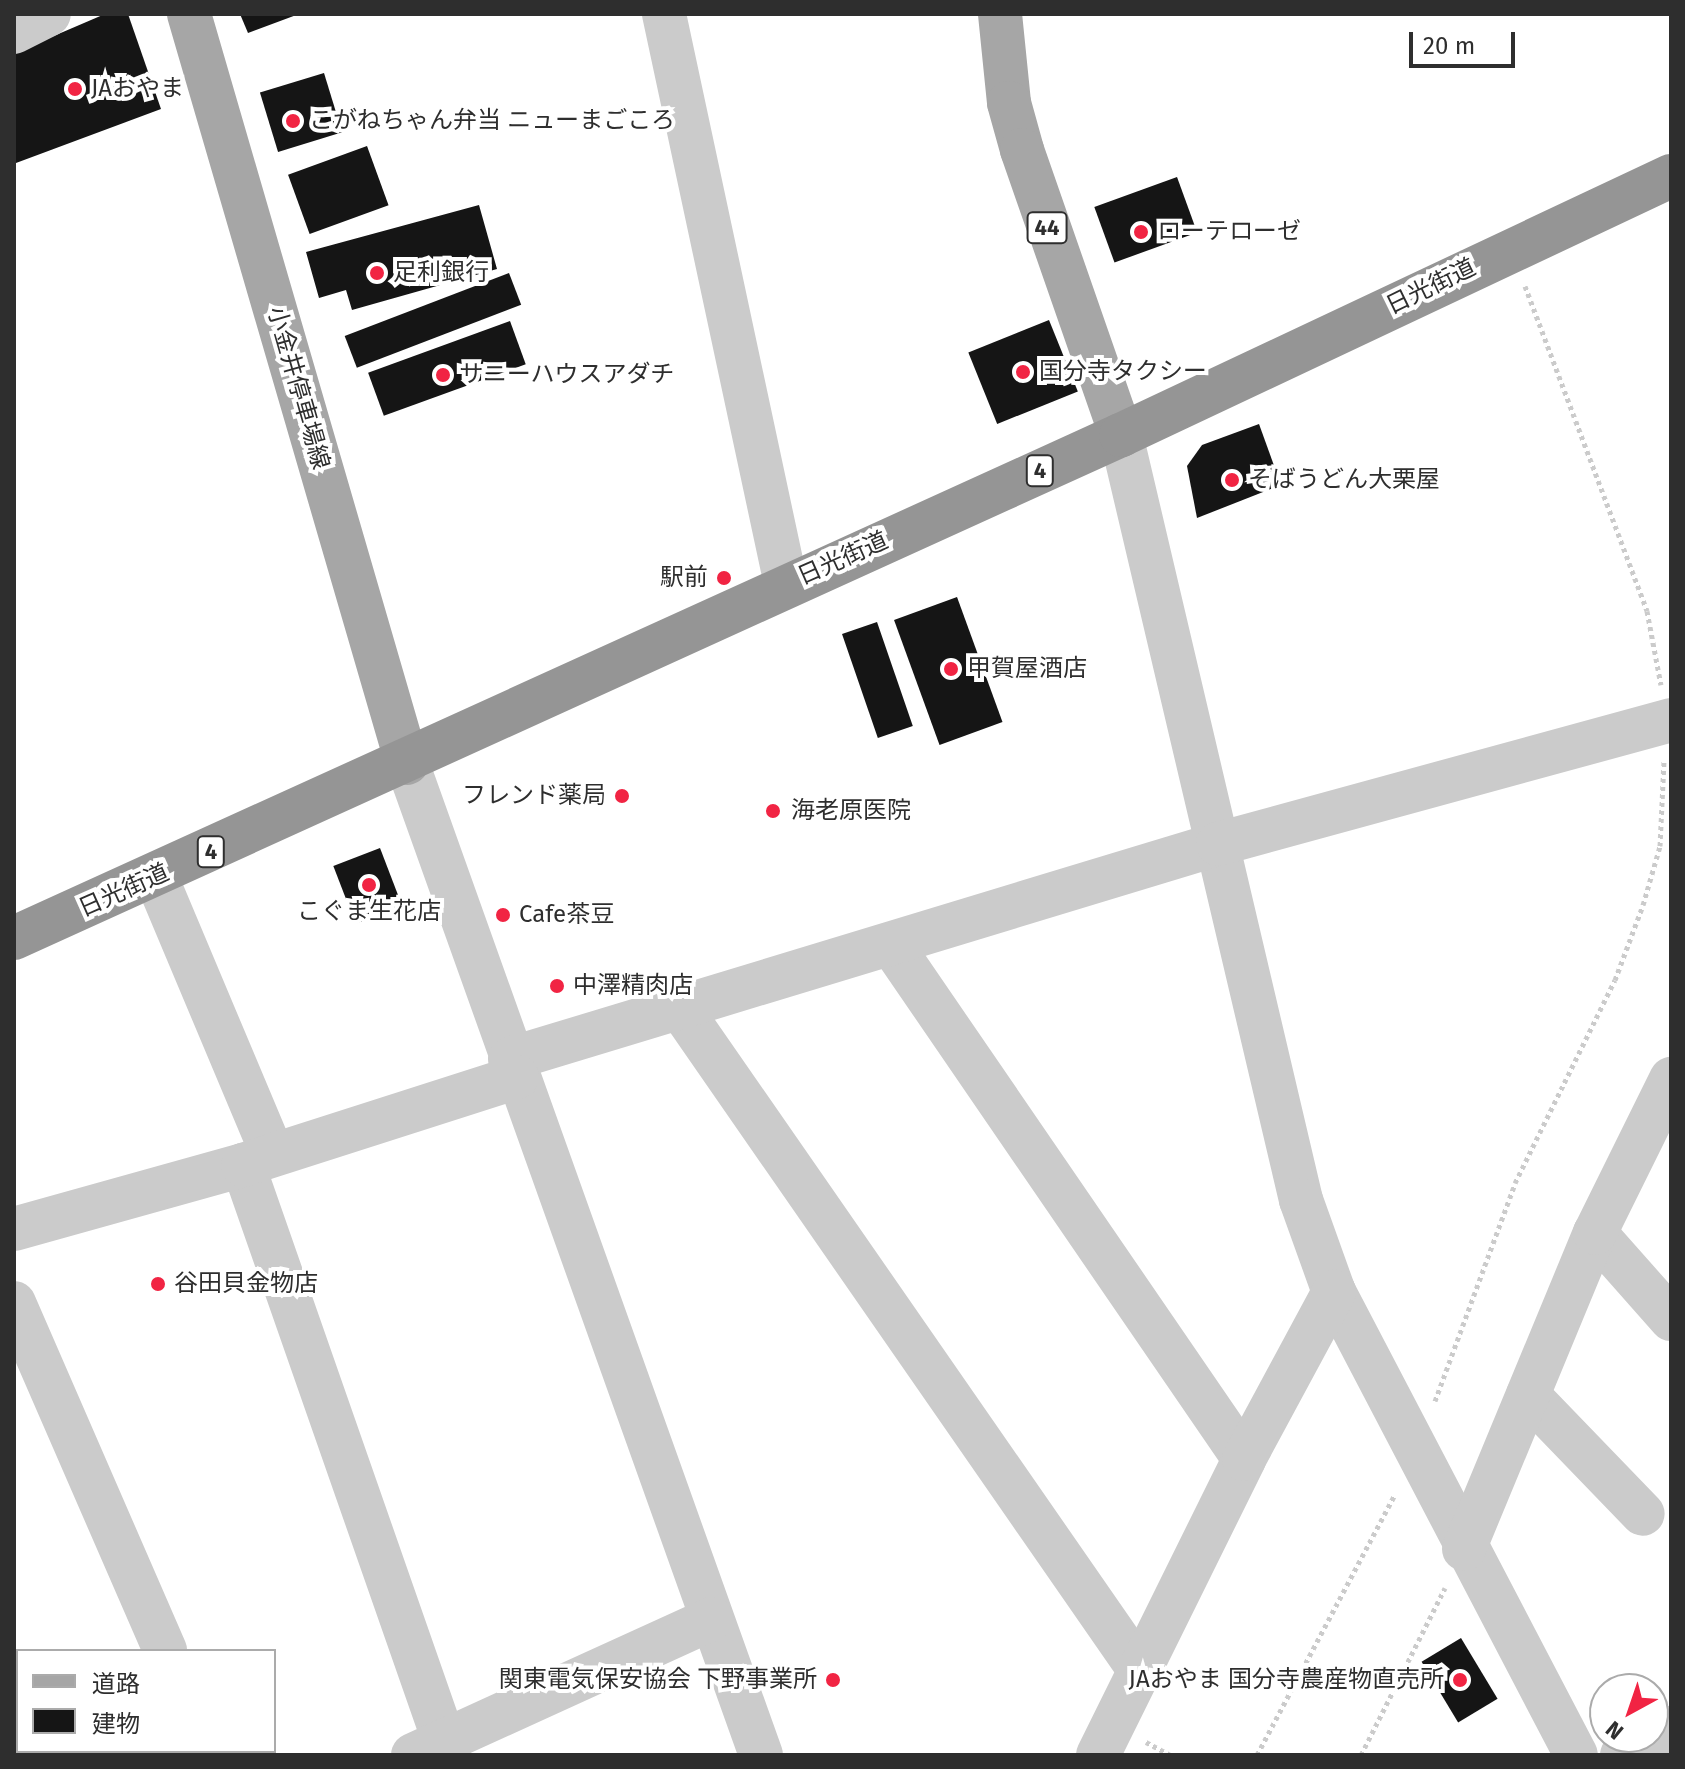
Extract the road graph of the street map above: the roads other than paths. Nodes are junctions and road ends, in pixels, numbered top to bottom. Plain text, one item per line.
1 (49, 14) edge
2 (189, 14) edge
3 (664, 14) edge
4 (1000, 14) edge
5 (14, 32) edge
6 (1671, 176) edge
7 (1121, 435) junction
8 (786, 584) junction
9 (1670, 721) edge
10 (407, 763) junction
11 (1218, 844) junction
12 (156, 877) junction
13 (16, 931) edge
14 (891, 944) junction
15 (680, 1008) junction
16 (514, 1068) junction
17 (1671, 1079) edge
18 (258, 1159) junction
19 (14, 1229) edge
20 (1595, 1233) junction
21 (1334, 1292) junction
22 (14, 1303) edge
23 (1671, 1319) edge
24 (1528, 1395) junction
25 (1244, 1459) junction
26 (1643, 1514) dead end
27 (1464, 1549) junction
28 (712, 1619) junction
29 (164, 1649) edge
30 (1138, 1668) junction
31 (1671, 1728) edge
32 (435, 1750) edge
33 (761, 1755) edge
34 (1098, 1755) edge
35 (1576, 1755) edge
36 (1622, 1755) edge

1 - 5 street
2 - 10 main road, 小金井停車場線
3 - 8 street
4 - 7 main road, 44
6 - 7 highway, 日光街道 / 4
7 - 8 highway, 日光街道 / 4
7 - 11 street
8 - 10 highway, 日光街道 / 4
9 - 11 street
10 - 12 highway, 日光街道 / 4
10 - 16 street
11 - 14 street
11 - 21 street
12 - 13 highway, 日光街道 / 4
12 - 18 street
14 - 15 street
14 - 25 street
15 - 16 street
15 - 30 street
16 - 18 street
16 - 28 street
17 - 20 street
18 - 19 street
18 - 32 street
20 - 23 street
20 - 24 street
21 - 25 street
21 - 27 street
22 - 29 street
24 - 26 street
24 - 27 street
25 - 30 street
27 - 35 street
28 - 32 street
28 - 33 street
30 - 34 street
31 - 36 street

